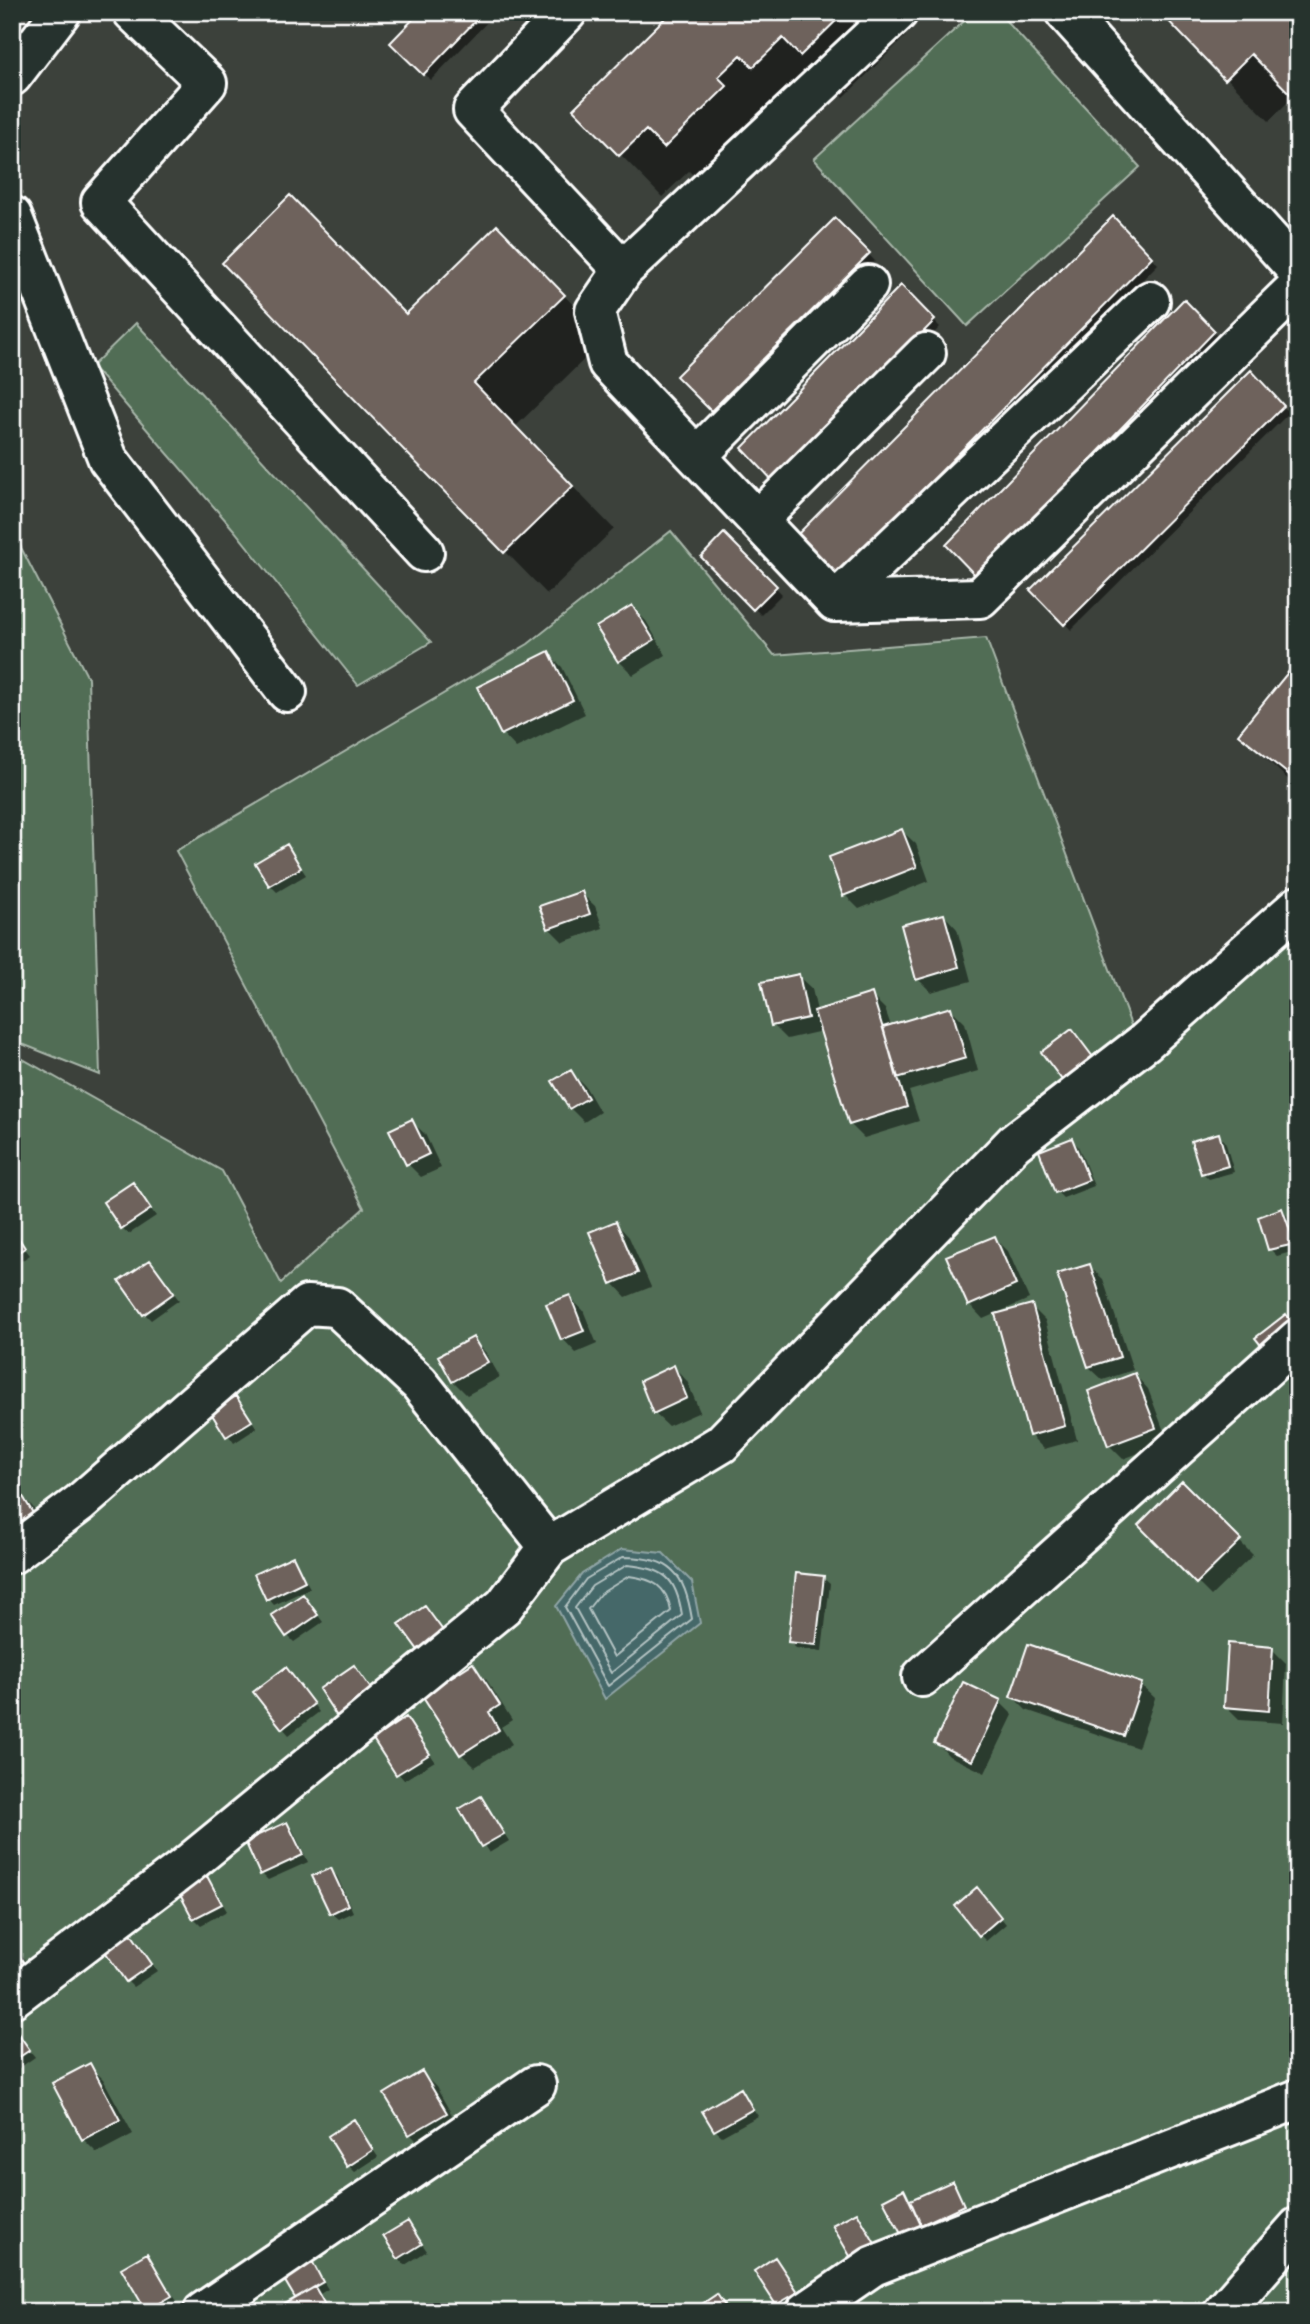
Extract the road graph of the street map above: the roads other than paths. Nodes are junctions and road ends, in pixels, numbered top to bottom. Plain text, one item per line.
1 (61, 12) edge
2 (133, 12) edge
3 (567, 12) edge
4 (898, 12) edge
5 (1065, 12) edge
6 (12, 76) edge
7 (12, 216) edge
8 (623, 270) junction
9 (1298, 271) edge
10 (868, 285) dead end
11 (1298, 286) edge
12 (1150, 301) dead end
13 (926, 353) dead end
14 (697, 456) junction
15 (758, 520) junction
16 (424, 552) dead end
17 (835, 602) junction
18 (287, 692) dead end
19 (1298, 906) edge
20 (1298, 1339) edge
21 (549, 1547) junction
22 (12, 1554) edge
23 (922, 1677) dead end
24 (12, 1998) edge
25 (536, 2085) dead end
26 (1298, 2099) edge
27 (1298, 2227) edge
28 (203, 2312) edge
29 (806, 2312) edge
30 (1223, 2312) edge

1 - 6 street
2 - 16 street
3 - 8 street
4 - 8 street
5 - 9 street
7 - 18 street
8 - 14 street
10 - 14 street
11 - 17 street
12 - 17 street
13 - 15 street
14 - 15 street
15 - 17 street
19 - 21 street
20 - 23 street
21 - 22 street
21 - 24 street
25 - 28 street
26 - 29 street
27 - 30 street

